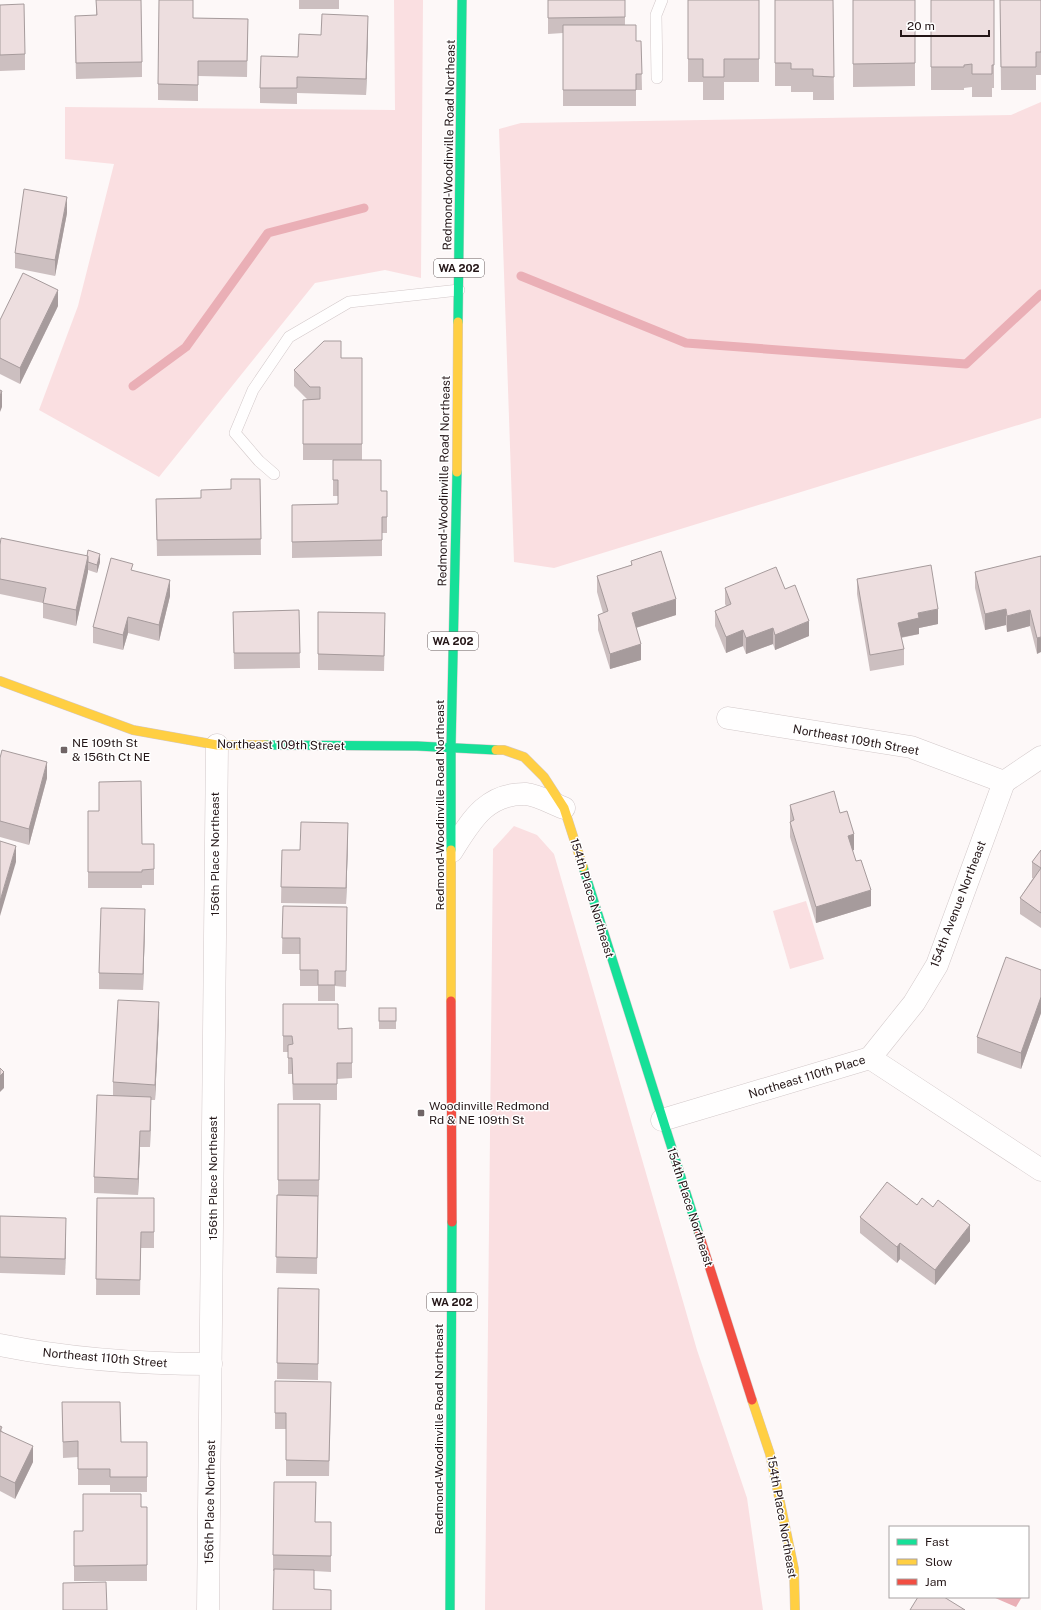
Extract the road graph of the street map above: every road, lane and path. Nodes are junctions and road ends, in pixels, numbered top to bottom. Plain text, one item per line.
1 (462, 0) edge
2 (662, 0) edge
3 (657, 78) dead end
4 (459, 290) junction
5 (274, 474) dead end
6 (0, 681) edge
7 (728, 718) dead end
8 (217, 745) junction
9 (451, 747) junction
10 (1041, 757) edge
11 (1004, 782) junction
12 (564, 808) junction
13 (452, 851) junction
14 (870, 1058) junction
15 (662, 1120) junction
16 (1041, 1170) edge
17 (0, 1345) edge
18 (212, 1364) junction
19 (208, 1610) edge
20 (450, 1610) edge
21 (795, 1610) edge

1 - 4 main road, Redmond-Woodinville Road Northeast / WA 202
2 - 3 lane
4 - 5 lane
4 - 9 main road, Redmond-Woodinville Road Northeast / WA 202
6 - 8 main road, Northeast 109th Street
7 - 11 street, Northeast 109th Street
8 - 9 main road, Northeast 109th Street
8 - 18 street, 156th Place Northeast
9 - 12 main road, 154th Place Northeast
9 - 13 main road, Redmond-Woodinville Road Northeast / WA 202
10 - 11 street
11 - 14 street, 154th Avenue Northeast
12 - 13 street
12 - 15 main road, 154th Place Northeast
13 - 20 main road, Redmond-Woodinville Road Northeast / WA 202
14 - 15 street, Northeast 110th Place
14 - 16 street, Northeast 110th Place
15 - 21 main road, 154th Place Northeast
17 - 18 street, Northeast 110th Street
18 - 19 street, 156th Place Northeast

